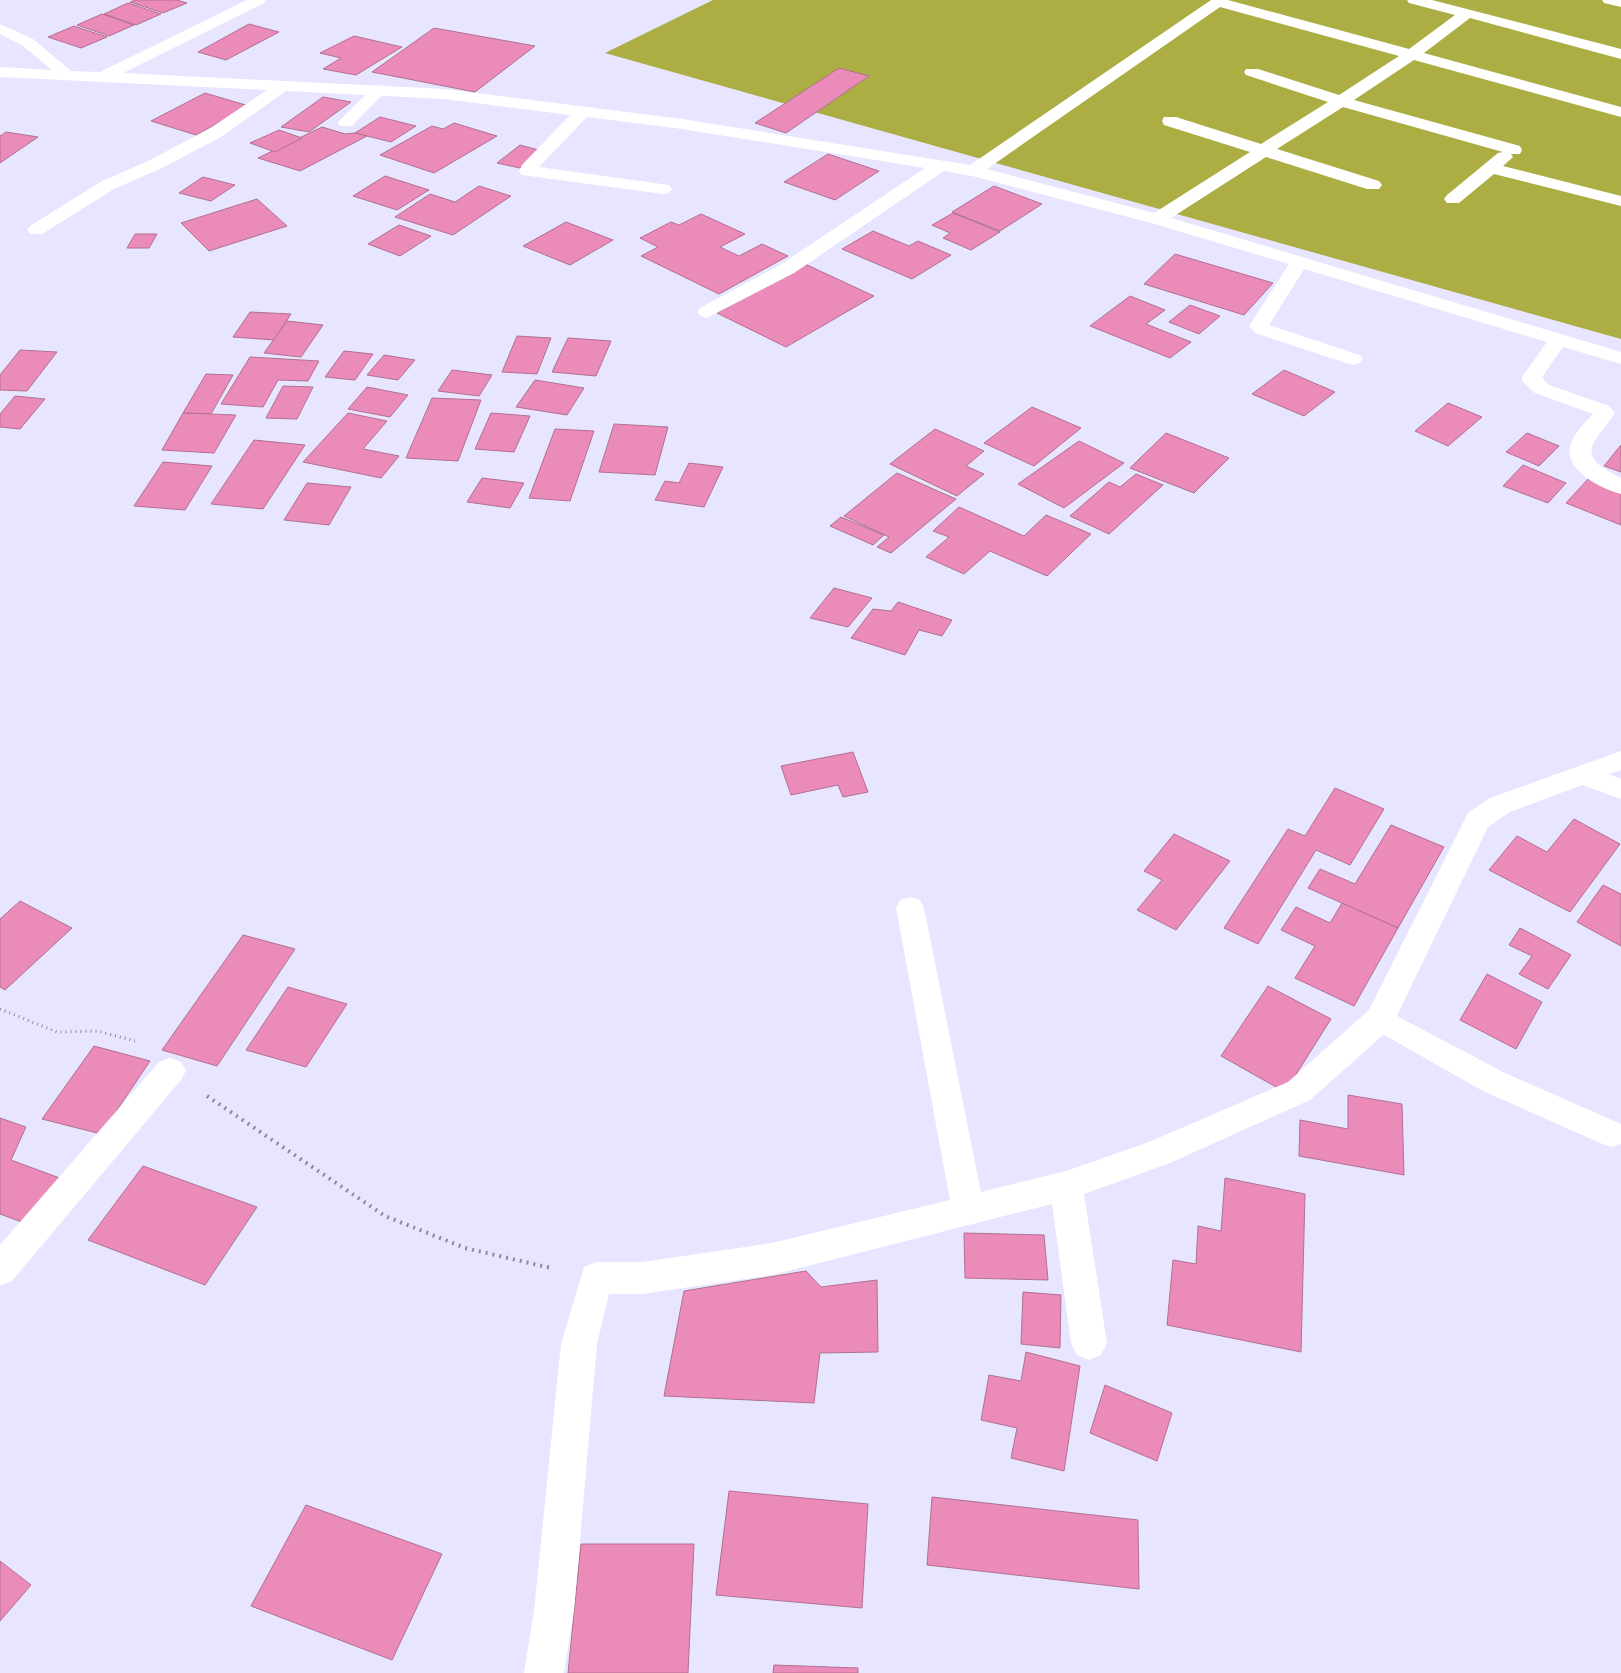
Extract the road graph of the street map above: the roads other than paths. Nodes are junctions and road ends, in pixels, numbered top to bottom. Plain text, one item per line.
1 (259, 0) edge
2 (1414, 0) edge
3 (1609, 0) edge
4 (1219, 1) edge
5 (1621, 3) edge
6 (1467, 13) junction
7 (0, 29) edge
8 (1621, 54) edge
9 (1412, 55) junction
10 (0, 72) edge
11 (1252, 72) dead end
12 (67, 76) junction
13 (102, 78) junction
14 (283, 86) junction
15 (380, 90) junction
16 (1341, 101) junction
17 (583, 111) junction
18 (1621, 112) edge
19 (1170, 121) dead end
20 (346, 123) dead end
21 (1264, 150) junction
22 (942, 166) junction
23 (1490, 168) junction
24 (973, 171) junction
25 (1373, 184) dead end
26 (663, 189) dead end
27 (1453, 199) dead end
28 (1621, 201) edge
29 (1157, 219) junction
30 (36, 230) dead end
31 (1299, 263) junction
32 (707, 312) dead end
33 (1559, 339) junction
34 (1621, 358) edge
35 (1353, 359) dead end
36 (1621, 487) edge
37 (1621, 760) edge
38 (1580, 774) junction
39 (1621, 789) edge
40 (910, 908) dead end
41 (1380, 1019) junction
42 (170, 1072) road end
43 (1612, 1134) dead end
44 (1066, 1186) junction
45 (968, 1209) junction
46 (0, 1270) edge
47 (1089, 1343) dead end
48 (544, 1673) edge

1 - 13 street
2 - 6 street
3 - 5 street
4 - 9 street
4 - 24 street
6 - 8 street
6 - 9 street
7 - 12 street
9 - 16 street
9 - 18 street
10 - 12 street
11 - 16 street
12 - 13 street
13 - 14 street
14 - 15 street
14 - 30 street
15 - 17 street
15 - 20 lane
16 - 21 street
16 - 23 street
17 - 22 street
17 - 26 street
19 - 21 street
21 - 25 street
21 - 29 street
22 - 24 street
22 - 32 street
23 - 27 street
23 - 28 street
24 - 29 street
29 - 31 street
31 - 33 street
31 - 35 street
33 - 34 street
33 - 36 street
37 - 38 street
38 - 39 street
38 - 41 street
40 - 45 street
41 - 43 lane
41 - 44 street
42 - 46 street
44 - 45 street
44 - 47 street
45 - 48 street

